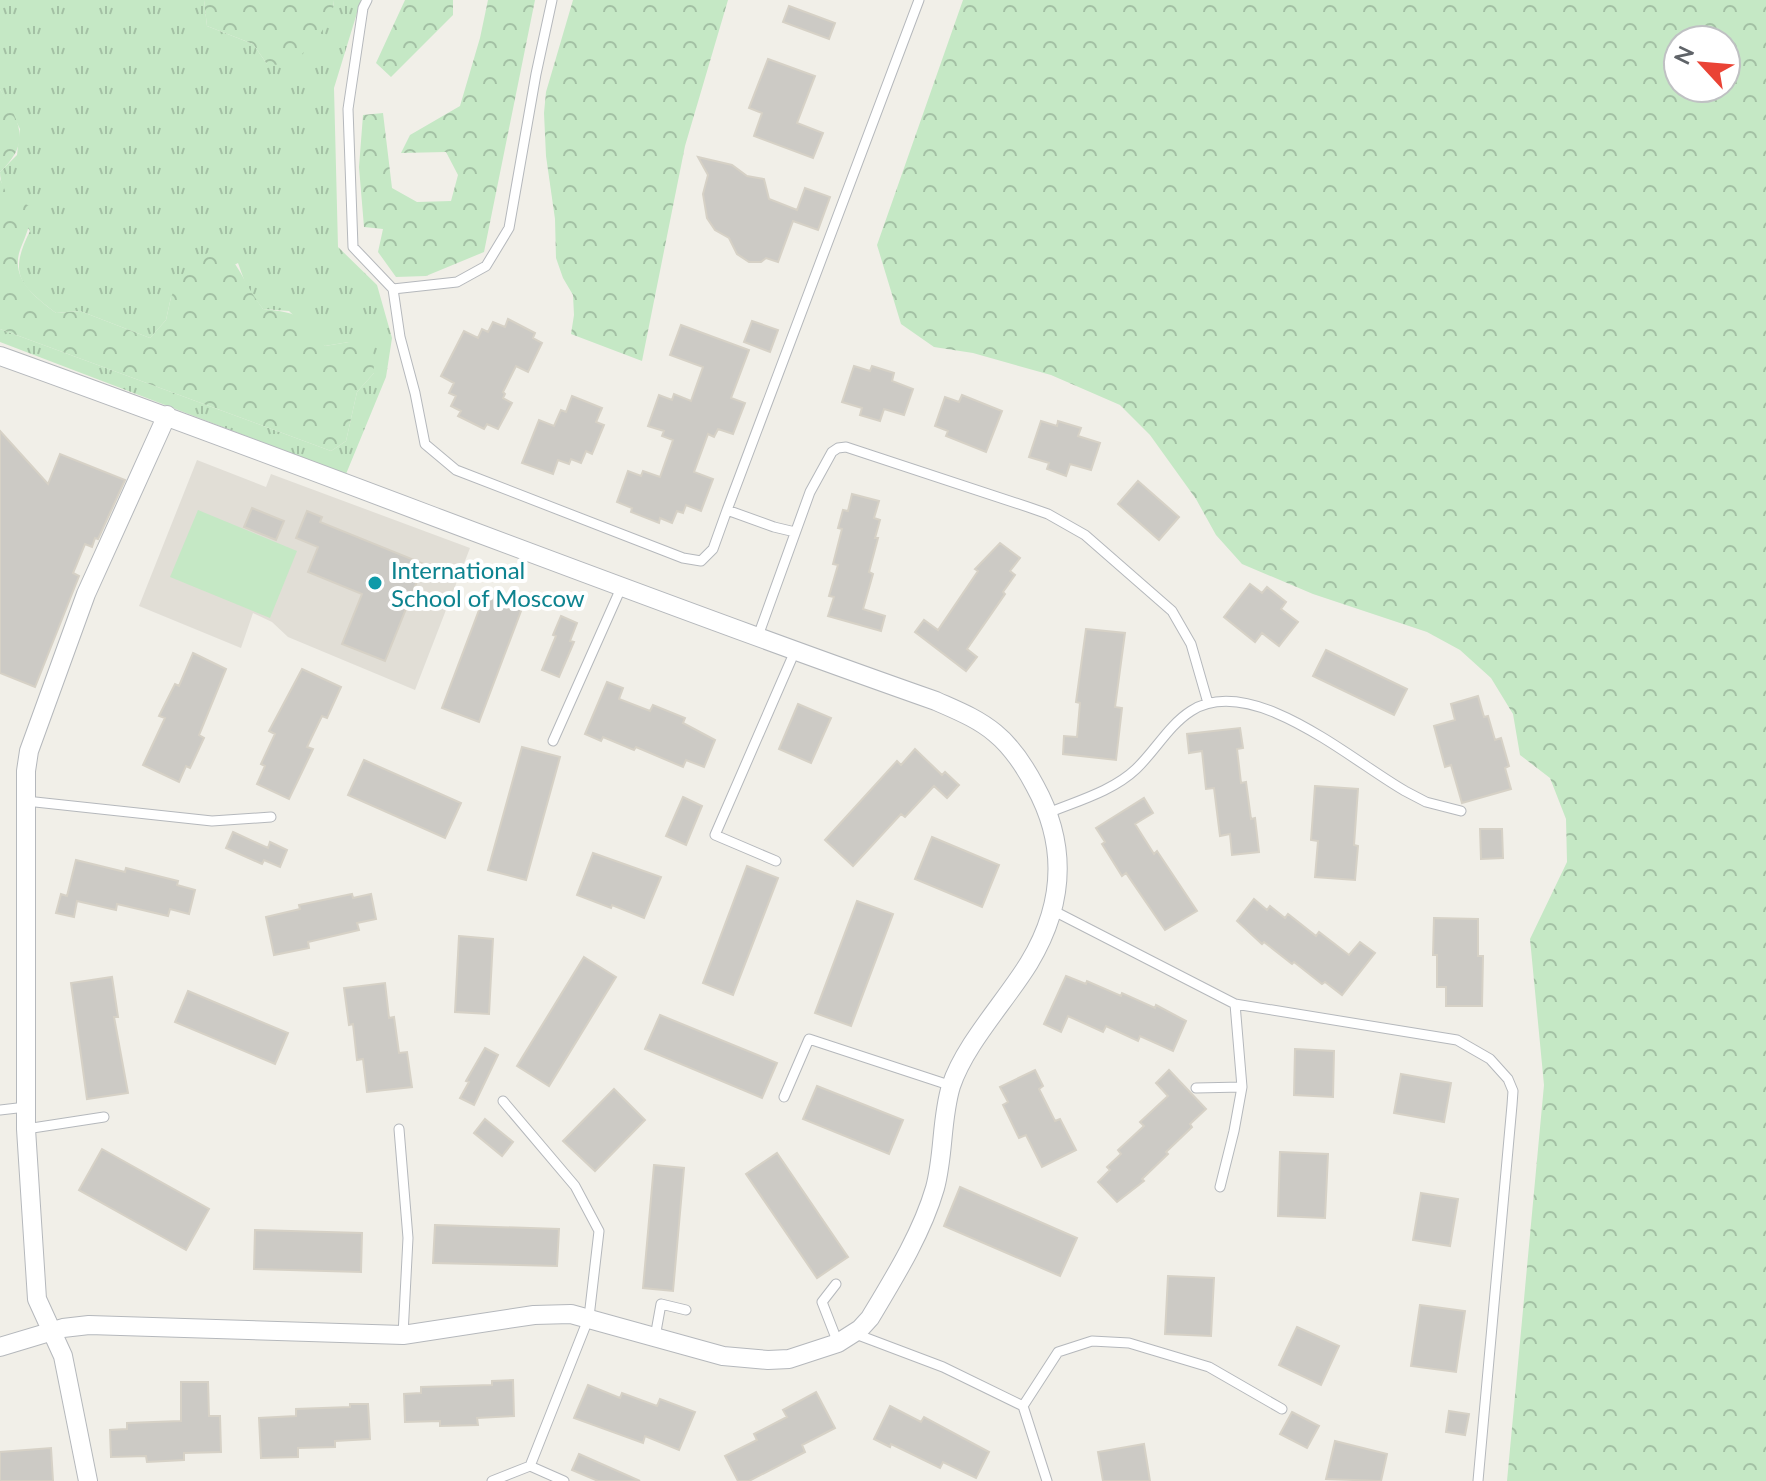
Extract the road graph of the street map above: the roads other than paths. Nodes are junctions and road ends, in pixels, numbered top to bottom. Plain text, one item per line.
1 (367, 0) edge
2 (552, 0) edge
3 (919, 0) edge
4 (393, 289) junction
5 (0, 356) edge
6 (167, 415) junction
7 (727, 510) junction
8 (795, 532) junction
9 (621, 588) junction
10 (758, 636) junction
11 (795, 651) junction
12 (1208, 703) junction
13 (553, 741) dead end
14 (26, 801) junction
15 (1461, 811) dead end
16 (1048, 813) junction
17 (271, 817) dead end
18 (776, 861) dead end
19 (1052, 910) junction
20 (1235, 1004) junction
21 (952, 1086) junction
22 (1242, 1087) junction
23 (1196, 1088) dead end
24 (784, 1097) dead end
25 (503, 1101) dead end
26 (26, 1107) junction
27 (0, 1110) edge
28 (104, 1117) dead end
29 (26, 1129) junction
30 (399, 1129) dead end
31 (1220, 1187) dead end
32 (836, 1284) dead end
33 (686, 1310) dead end
34 (589, 1317) junction
35 (53, 1333) junction
36 (403, 1335) junction
37 (655, 1337) junction
38 (846, 1338) junction
39 (0, 1347) edge
40 (1023, 1406) junction
41 (1282, 1409) dead end
42 (530, 1466) junction
43 (88, 1481) edge
44 (492, 1481) edge
45 (564, 1481) edge
46 (1047, 1481) edge
47 (1478, 1481) edge

1 - 4 lane
2 - 4 lane
3 - 7 lane
4 - 7 lane
5 - 6 street
6 - 9 street
6 - 14 street
7 - 8 lane
8 - 10 lane
8 - 12 lane
9 - 10 street
9 - 13 lane
10 - 11 street
11 - 16 street
11 - 18 lane
12 - 15 lane
12 - 16 lane
14 - 17 lane
14 - 26 street
16 - 19 street
19 - 20 lane
19 - 21 street
20 - 22 lane
20 - 47 lane
21 - 24 lane
21 - 38 street
22 - 23 lane
22 - 31 lane
25 - 34 lane
26 - 27 lane
26 - 29 street
28 - 29 lane
29 - 35 street
30 - 36 lane
32 - 38 lane
33 - 37 lane
34 - 36 street
34 - 37 street
34 - 42 lane
35 - 36 street
35 - 39 street
35 - 43 street
37 - 38 street
38 - 40 lane
40 - 41 lane
40 - 46 lane
42 - 44 lane
42 - 45 lane

